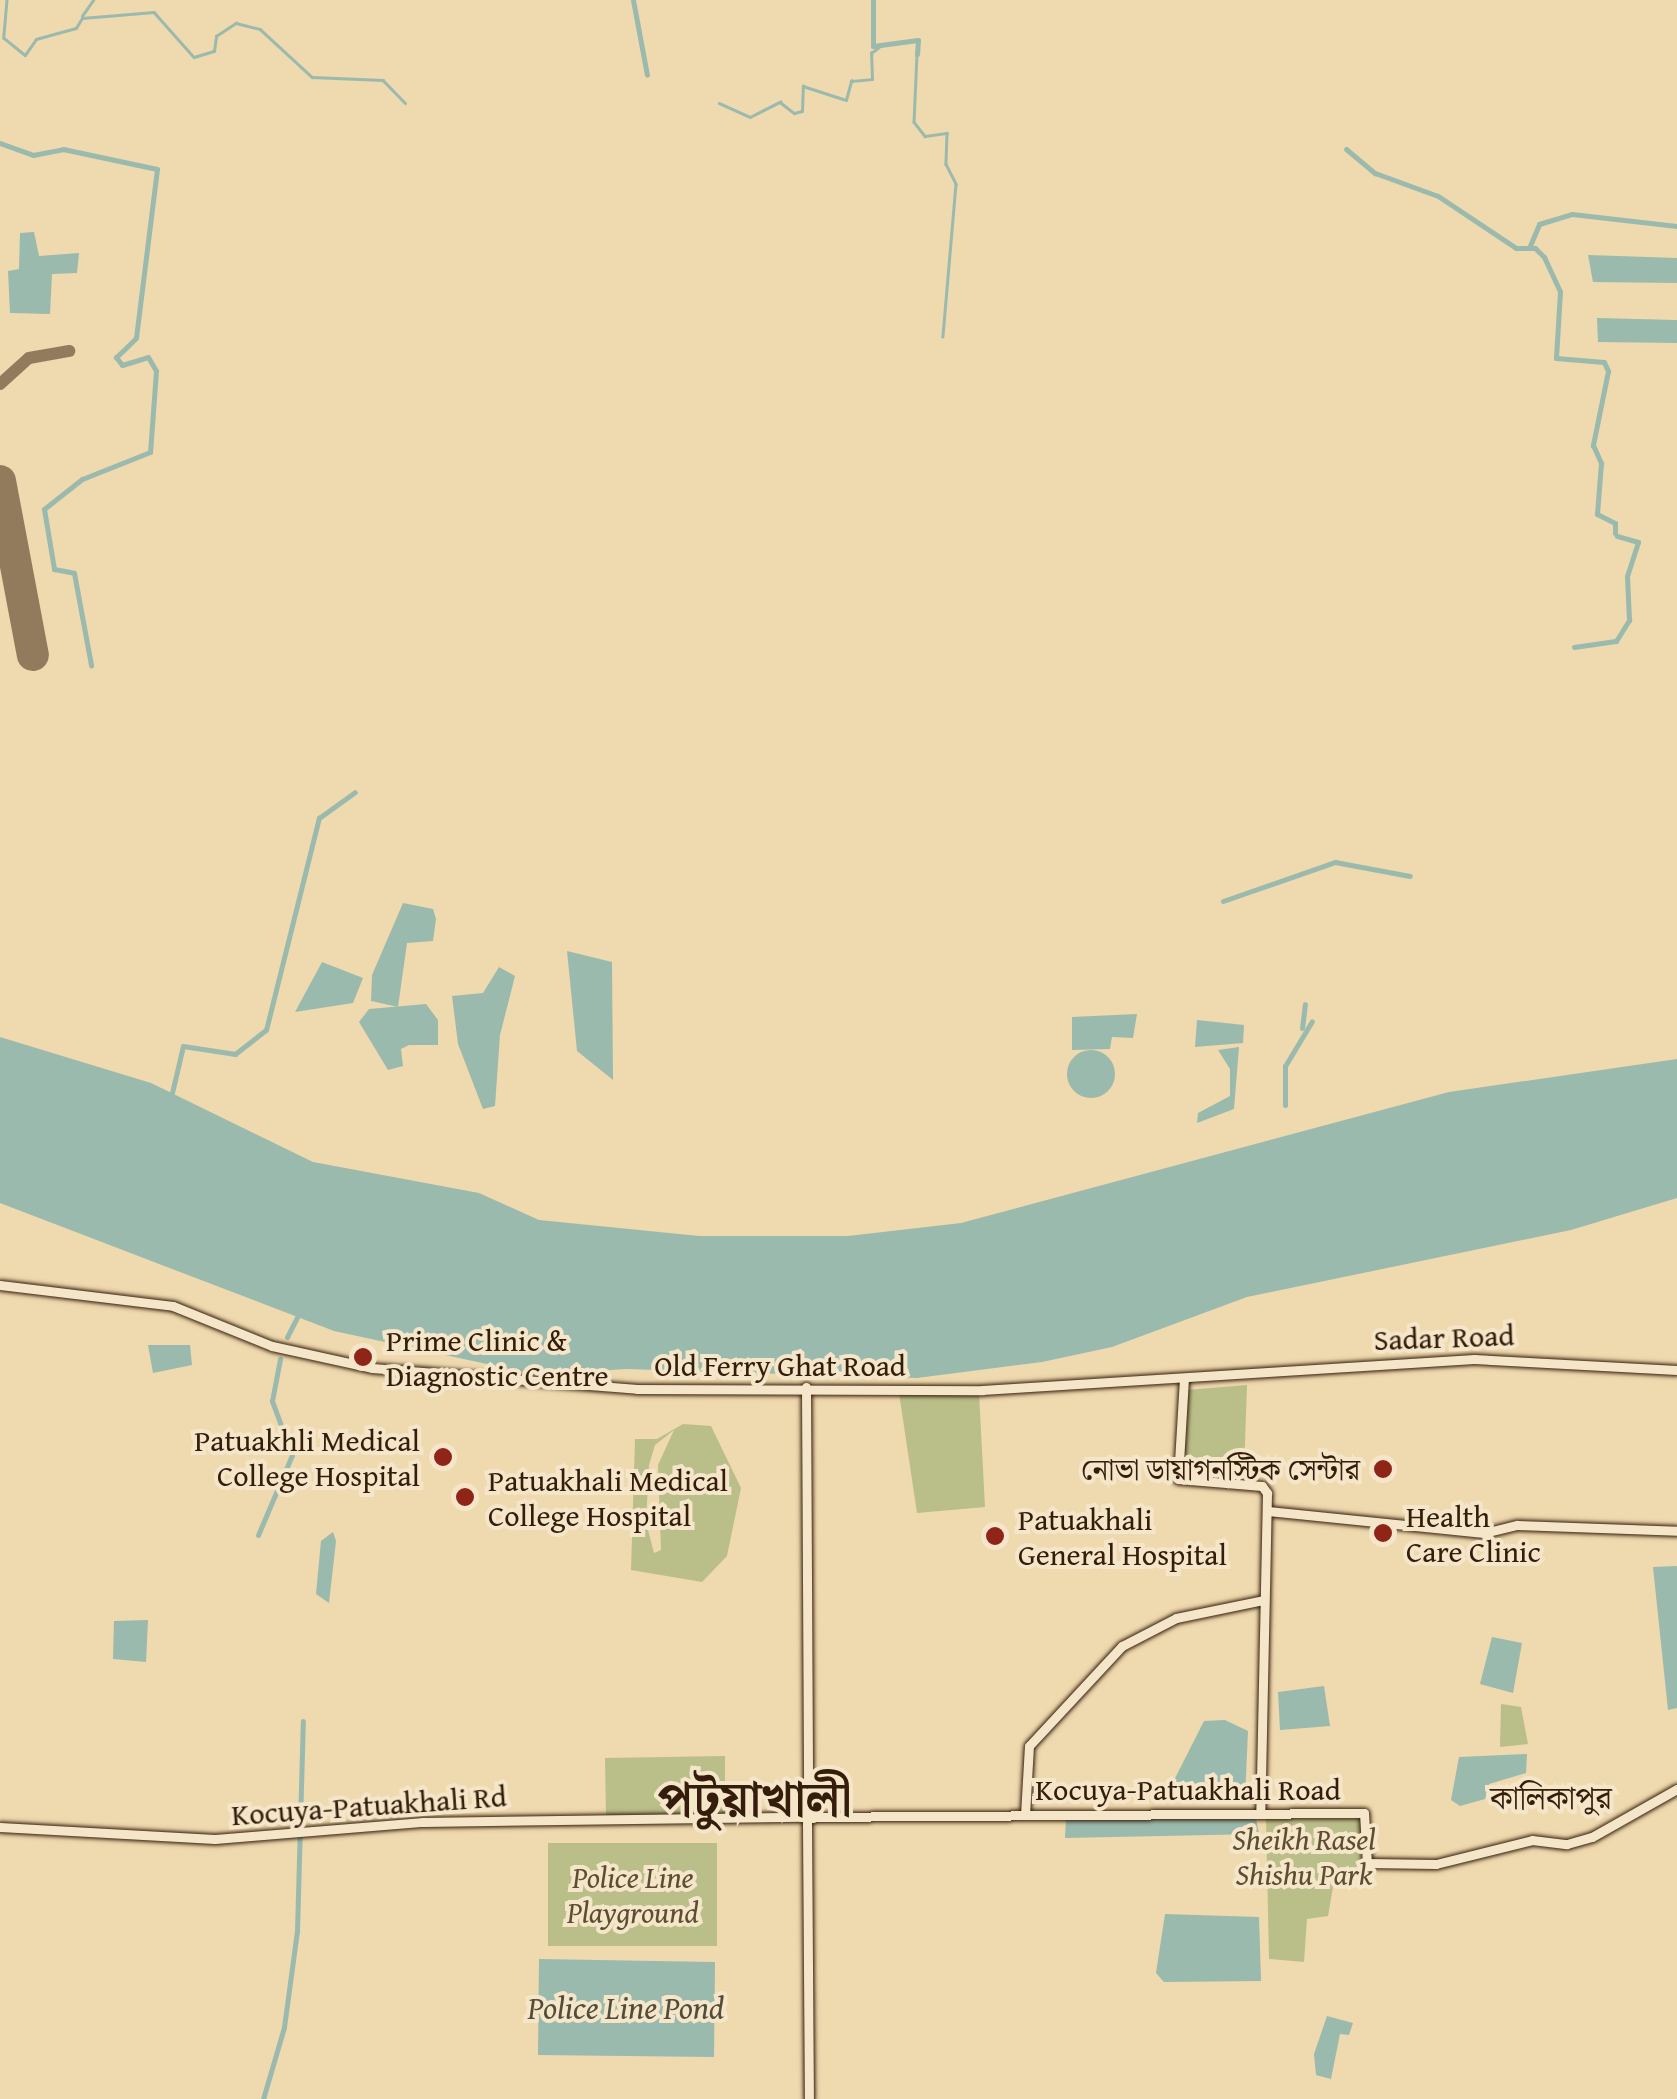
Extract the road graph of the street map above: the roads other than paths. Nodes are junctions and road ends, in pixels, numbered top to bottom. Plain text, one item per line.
1 (0, 1286) edge
2 (1677, 1370) edge
3 (1212, 1376) joint
4 (1184, 1378) junction
5 (806, 1387) junction
6 (1268, 1511) junction
7 (1677, 1531) edge
8 (1264, 1600) junction
9 (1677, 1789) edge
10 (1260, 1814) junction
11 (1025, 1815) junction
12 (807, 1818) junction
13 (0, 1827) edge
14 (810, 2099) edge

1 - 5 street, Old Ferry Ghat Road
2 - 3 street, Sadar Road
3 - 4 street, Old Ferry Ghat Road
4 - 5 street, Old Ferry Ghat Road
4 - 6 street
5 - 12 street
6 - 7 street
6 - 8 street
8 - 10 street
8 - 11 street
9 - 10 street, Kocuya-Patuakhali Road
10 - 11 street, Kocuya-Patuakhali Road
11 - 12 street, Kocuya-Patuakhali Road
12 - 13 street, Kocuya-Patuakhali Rd
12 - 14 street

